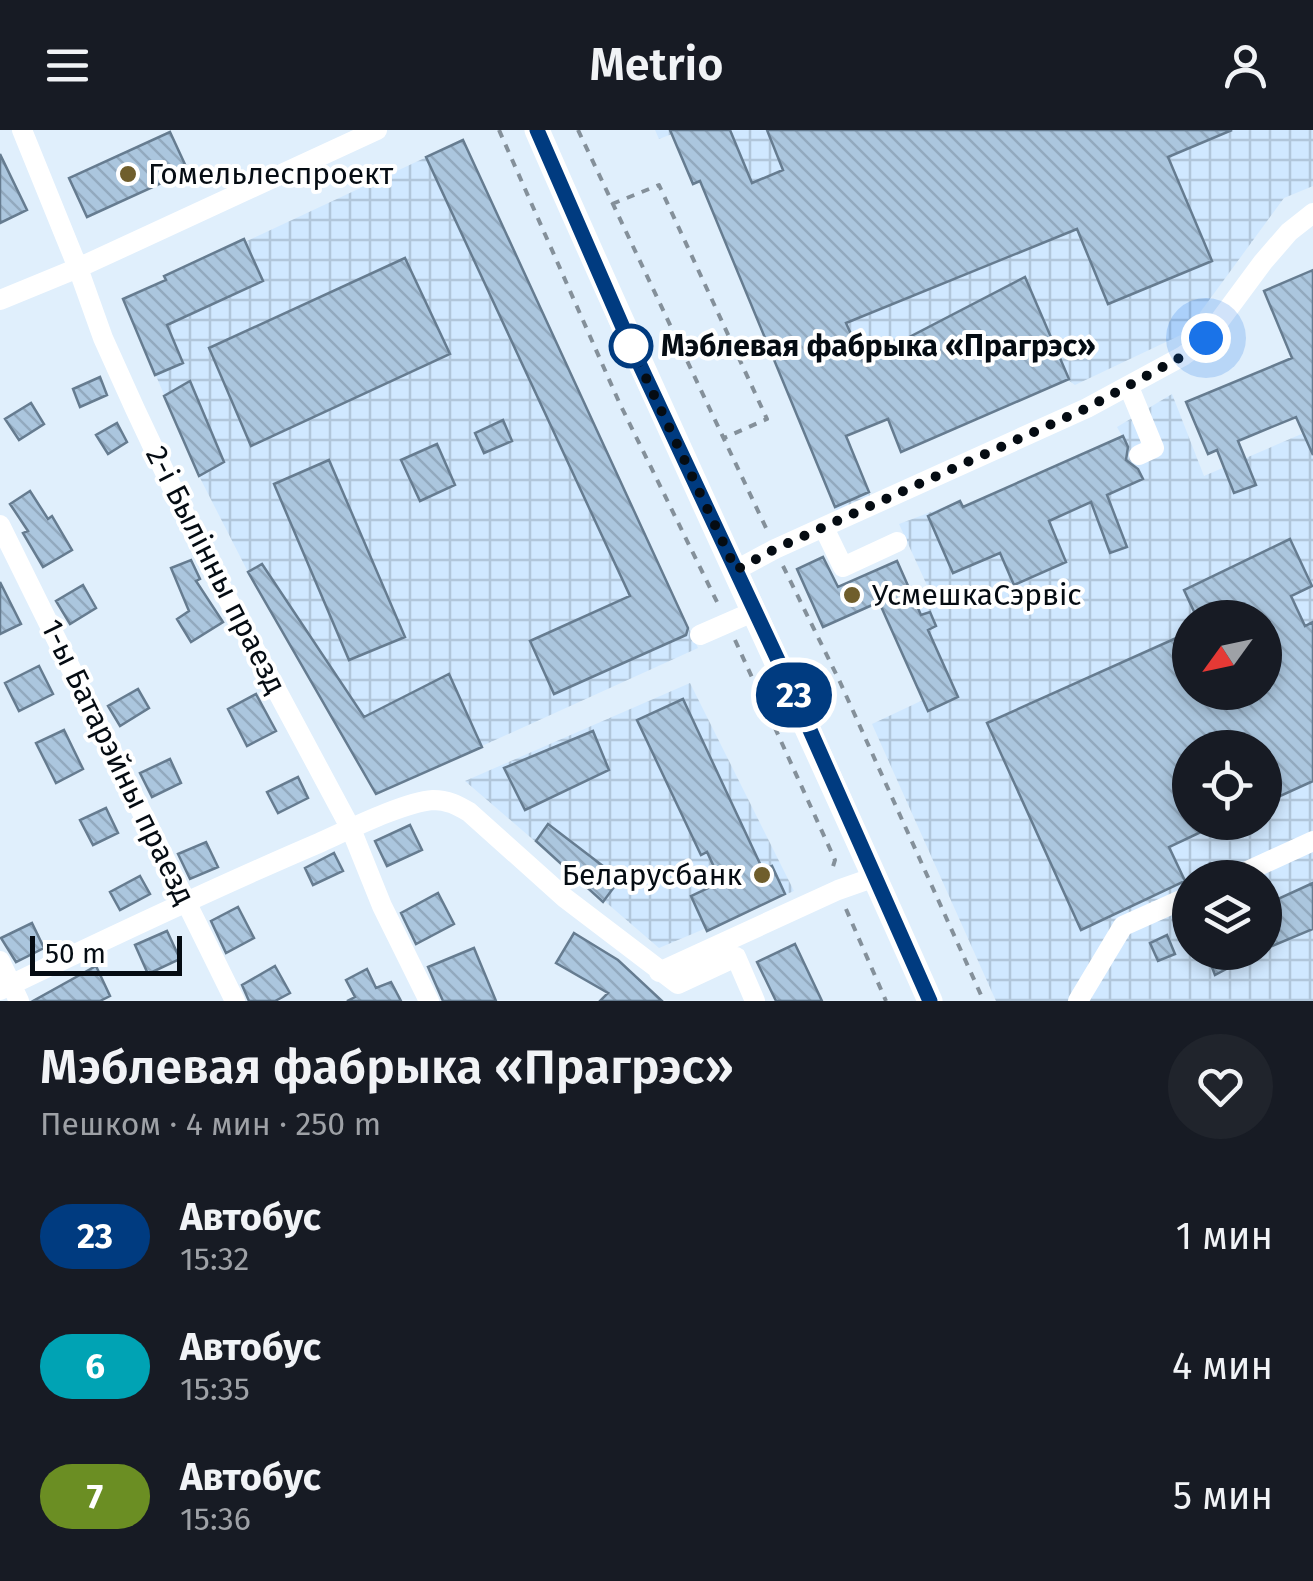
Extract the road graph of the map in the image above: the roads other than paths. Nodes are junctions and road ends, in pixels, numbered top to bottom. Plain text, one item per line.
1 (22, 130) edge
2 (378, 130) edge
3 (537, 130) edge
4 (1313, 213) edge
5 (78, 268) junction
6 (0, 300) edge
7 (1129, 387) junction
8 (1139, 455) dead end
9 (0, 524) edge
10 (824, 528) junction
11 (896, 542) dead end
12 (736, 570) junction
13 (755, 611) junction
14 (700, 635) dead end
15 (351, 829) junction
16 (1313, 842) edge
17 (1272, 860) edge
18 (875, 877) junction
19 (186, 900) junction
20 (1172, 904) edge
21 (0, 962) edge
22 (659, 972) junction
23 (10, 992) edge
24 (235, 1001) edge
25 (429, 1001) edge
26 (755, 1001) edge
27 (930, 1001) edge
28 (1078, 1001) edge

1 - 5 street, 2-і Былінны праезд
2 - 5 street
3 - 12 main road
4 - 7 street
5 - 6 street
5 - 15 street, 2-і Былінны праезд
7 - 8 street
7 - 10 street
9 - 19 street, 1-ы Батарэйны праезд
10 - 11 street
10 - 12 street
12 - 13 main road
13 - 14 street
13 - 18 main road
15 - 19 street
15 - 22 street
15 - 25 street, 2-і Былінны праезд
16 - 17 street
18 - 22 street
18 - 27 main road
19 - 23 street
19 - 24 street, 1-ы Батарэйны праезд
20 - 28 street
21 - 23 street
22 - 26 street

